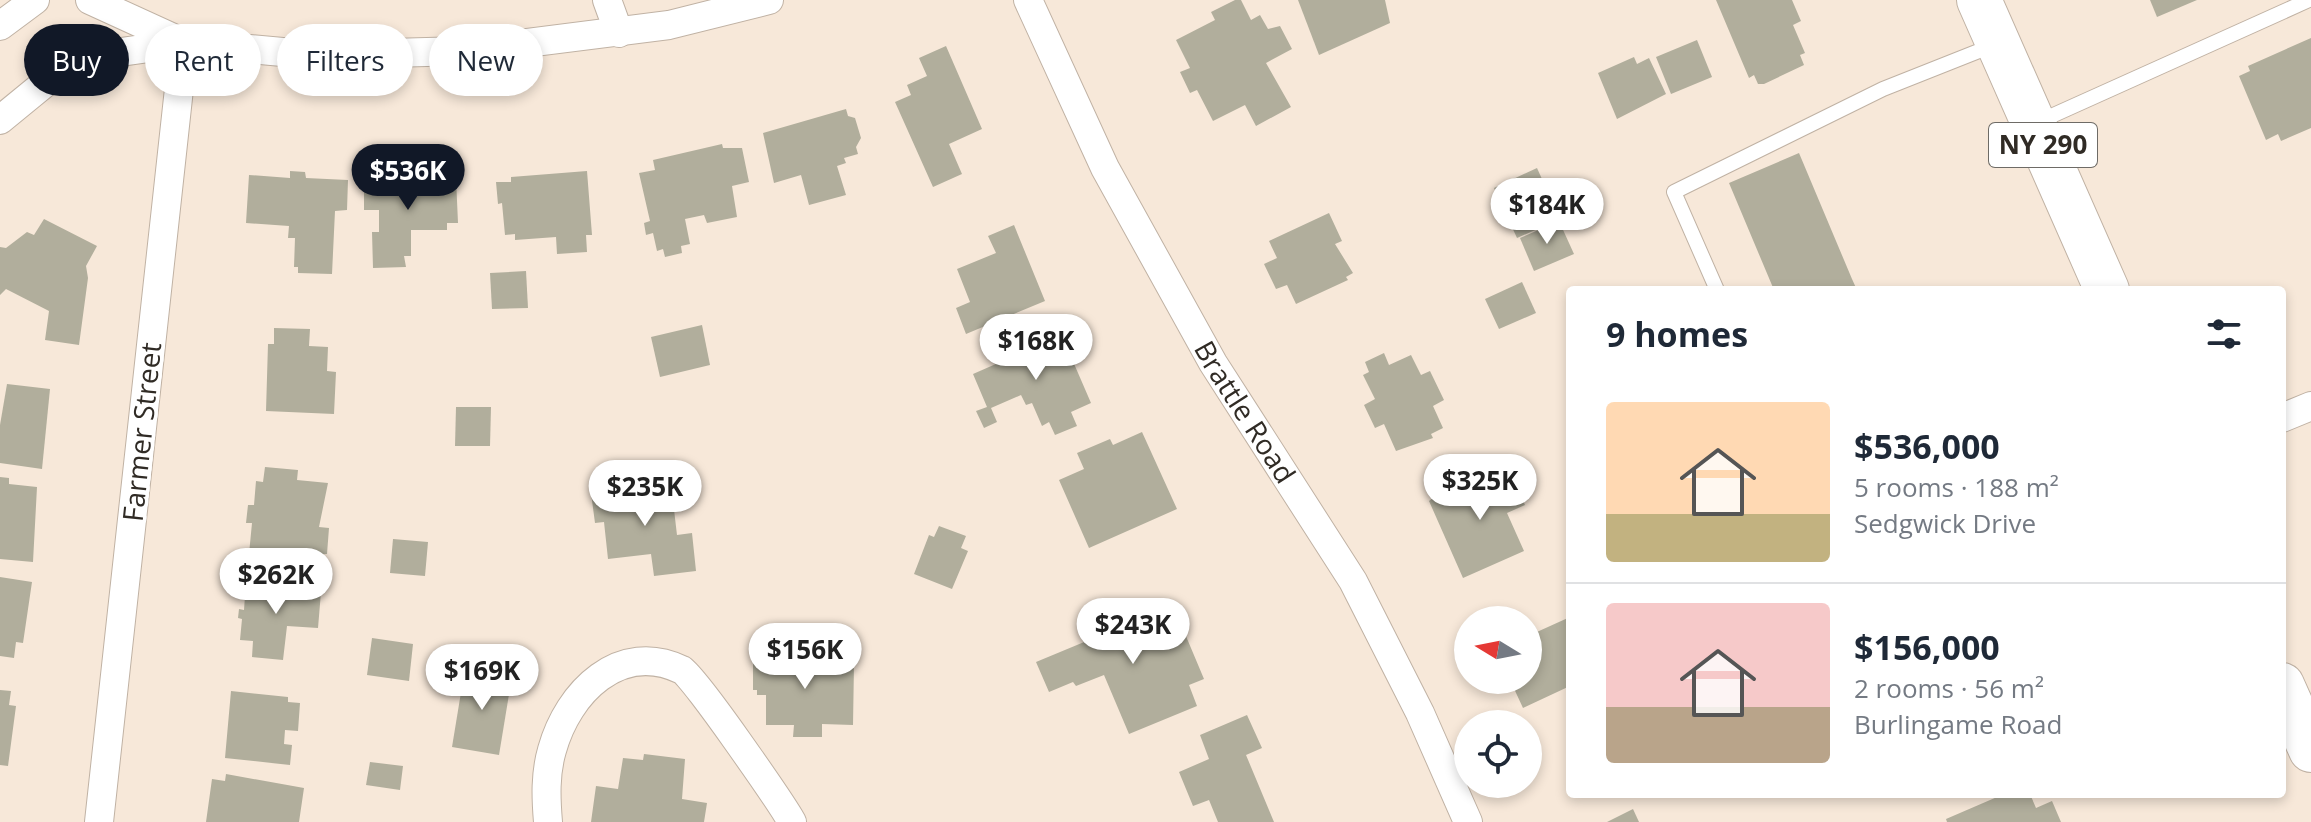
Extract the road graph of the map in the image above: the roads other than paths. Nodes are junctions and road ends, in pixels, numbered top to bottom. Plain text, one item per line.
1 (35, 0) edge
2 (90, 0) edge
3 (607, 0) edge
4 (769, 0) edge
5 (1028, 0) edge
6 (1979, 0) edge
7 (2309, 0) edge
8 (145, 25) edge
9 (0, 26) edge
10 (619, 33) junction
11 (1998, 44) junction
12 (145, 49) edge
13 (261, 50) edge
14 (178, 96) edge
15 (0, 120) edge
16 (2034, 123) junction
17 (1715, 286) edge
18 (2105, 286) edge
19 (2311, 406) edge
20 (2286, 416) edge
21 (2286, 694) edge
22 (2311, 750) edge
23 (99, 822) edge
24 (548, 822) edge
25 (792, 822) edge
26 (1468, 822) edge

1 - 9 street
2 - 8 street
3 - 10 street
4 - 10 street
5 - 26 street, Brattle Road
6 - 11 main road, NY 290
7 - 16 lane
10 - 13 street
11 - 16 main road, NY 290
11 - 17 lane
12 - 15 street
14 - 23 street, Farmer Street
16 - 18 main road, NY 290
19 - 20 street
21 - 22 main road
24 - 25 street

